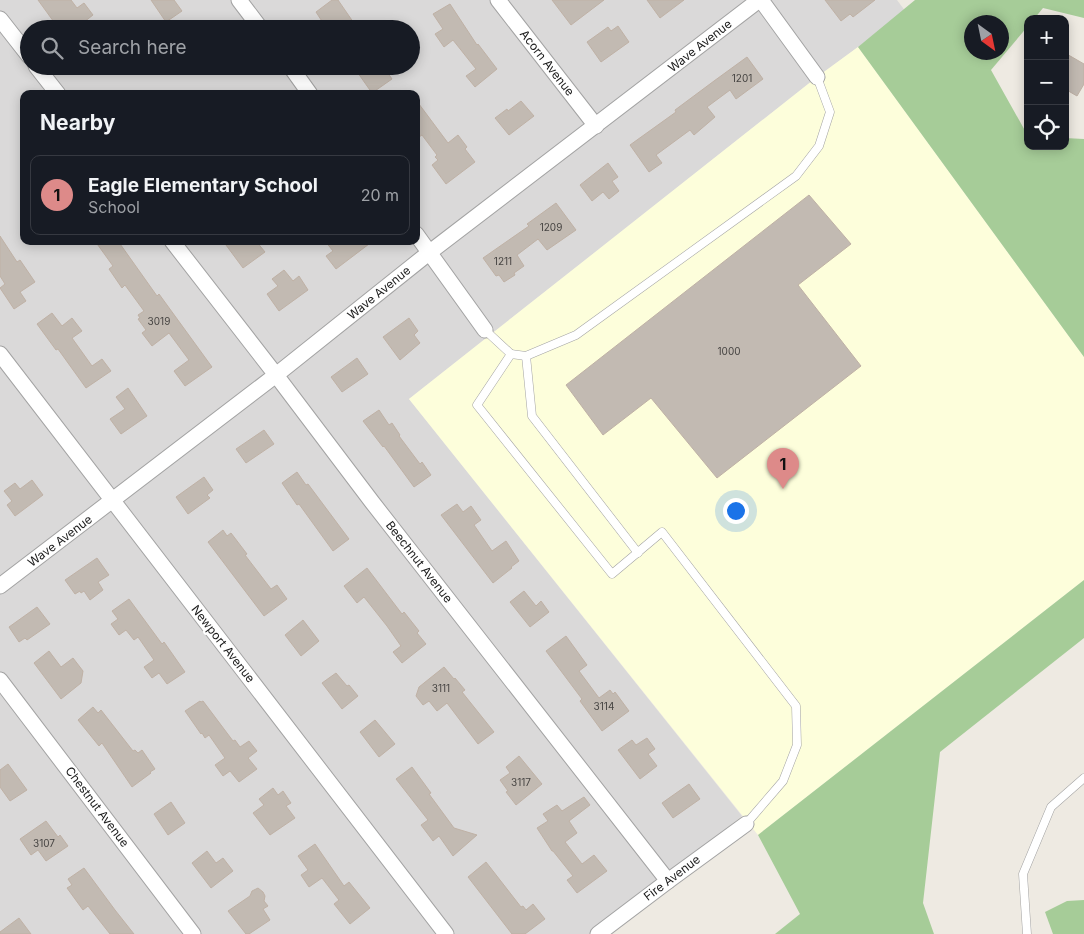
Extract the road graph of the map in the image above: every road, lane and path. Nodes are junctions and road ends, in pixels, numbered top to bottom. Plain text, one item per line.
1 (239, 0) edge
2 (498, 0) edge
3 (760, 0) edge
4 (0, 19) edge
5 (254, 20) edge
6 (20, 45) edge
7 (43, 75) edge
8 (296, 75) edge
9 (817, 77) joint
10 (55, 90) edge
11 (307, 90) edge
12 (596, 126) junction
13 (420, 239) edge
14 (175, 245) edge
15 (430, 252) junction
16 (485, 330) joint
17 (0, 354) edge
18 (511, 354) junction
19 (526, 356) junction
20 (276, 375) junction
21 (113, 501) junction
22 (638, 553) junction
23 (0, 586) edge
24 (0, 680) edge
25 (1084, 778) edge
26 (746, 824) joint
27 (668, 881) junction
28 (193, 934) edge
29 (446, 934) edge
30 (598, 934) edge
31 (1028, 934) edge

1 - 5 street
2 - 12 street, Acorn Avenue
3 - 9 street
3 - 12 street, Wave Avenue
4 - 6 street
7 - 10 street
8 - 11 street
9 - 19 lane
12 - 15 street, Wave Avenue
13 - 15 street
14 - 20 street, Beechnut Avenue
15 - 16 street
15 - 20 street, Wave Avenue
16 - 18 lane
17 - 21 street, Newport Avenue
18 - 19 lane
18 - 22 lane
19 - 22 lane
20 - 21 street, Wave Avenue
20 - 27 street, Beechnut Avenue
21 - 23 street, Wave Avenue
21 - 29 street, Newport Avenue
22 - 26 lane
24 - 28 street, Chestnut Avenue
25 - 31 lane
26 - 27 street, Fire Avenue
27 - 30 street, Fire Avenue

